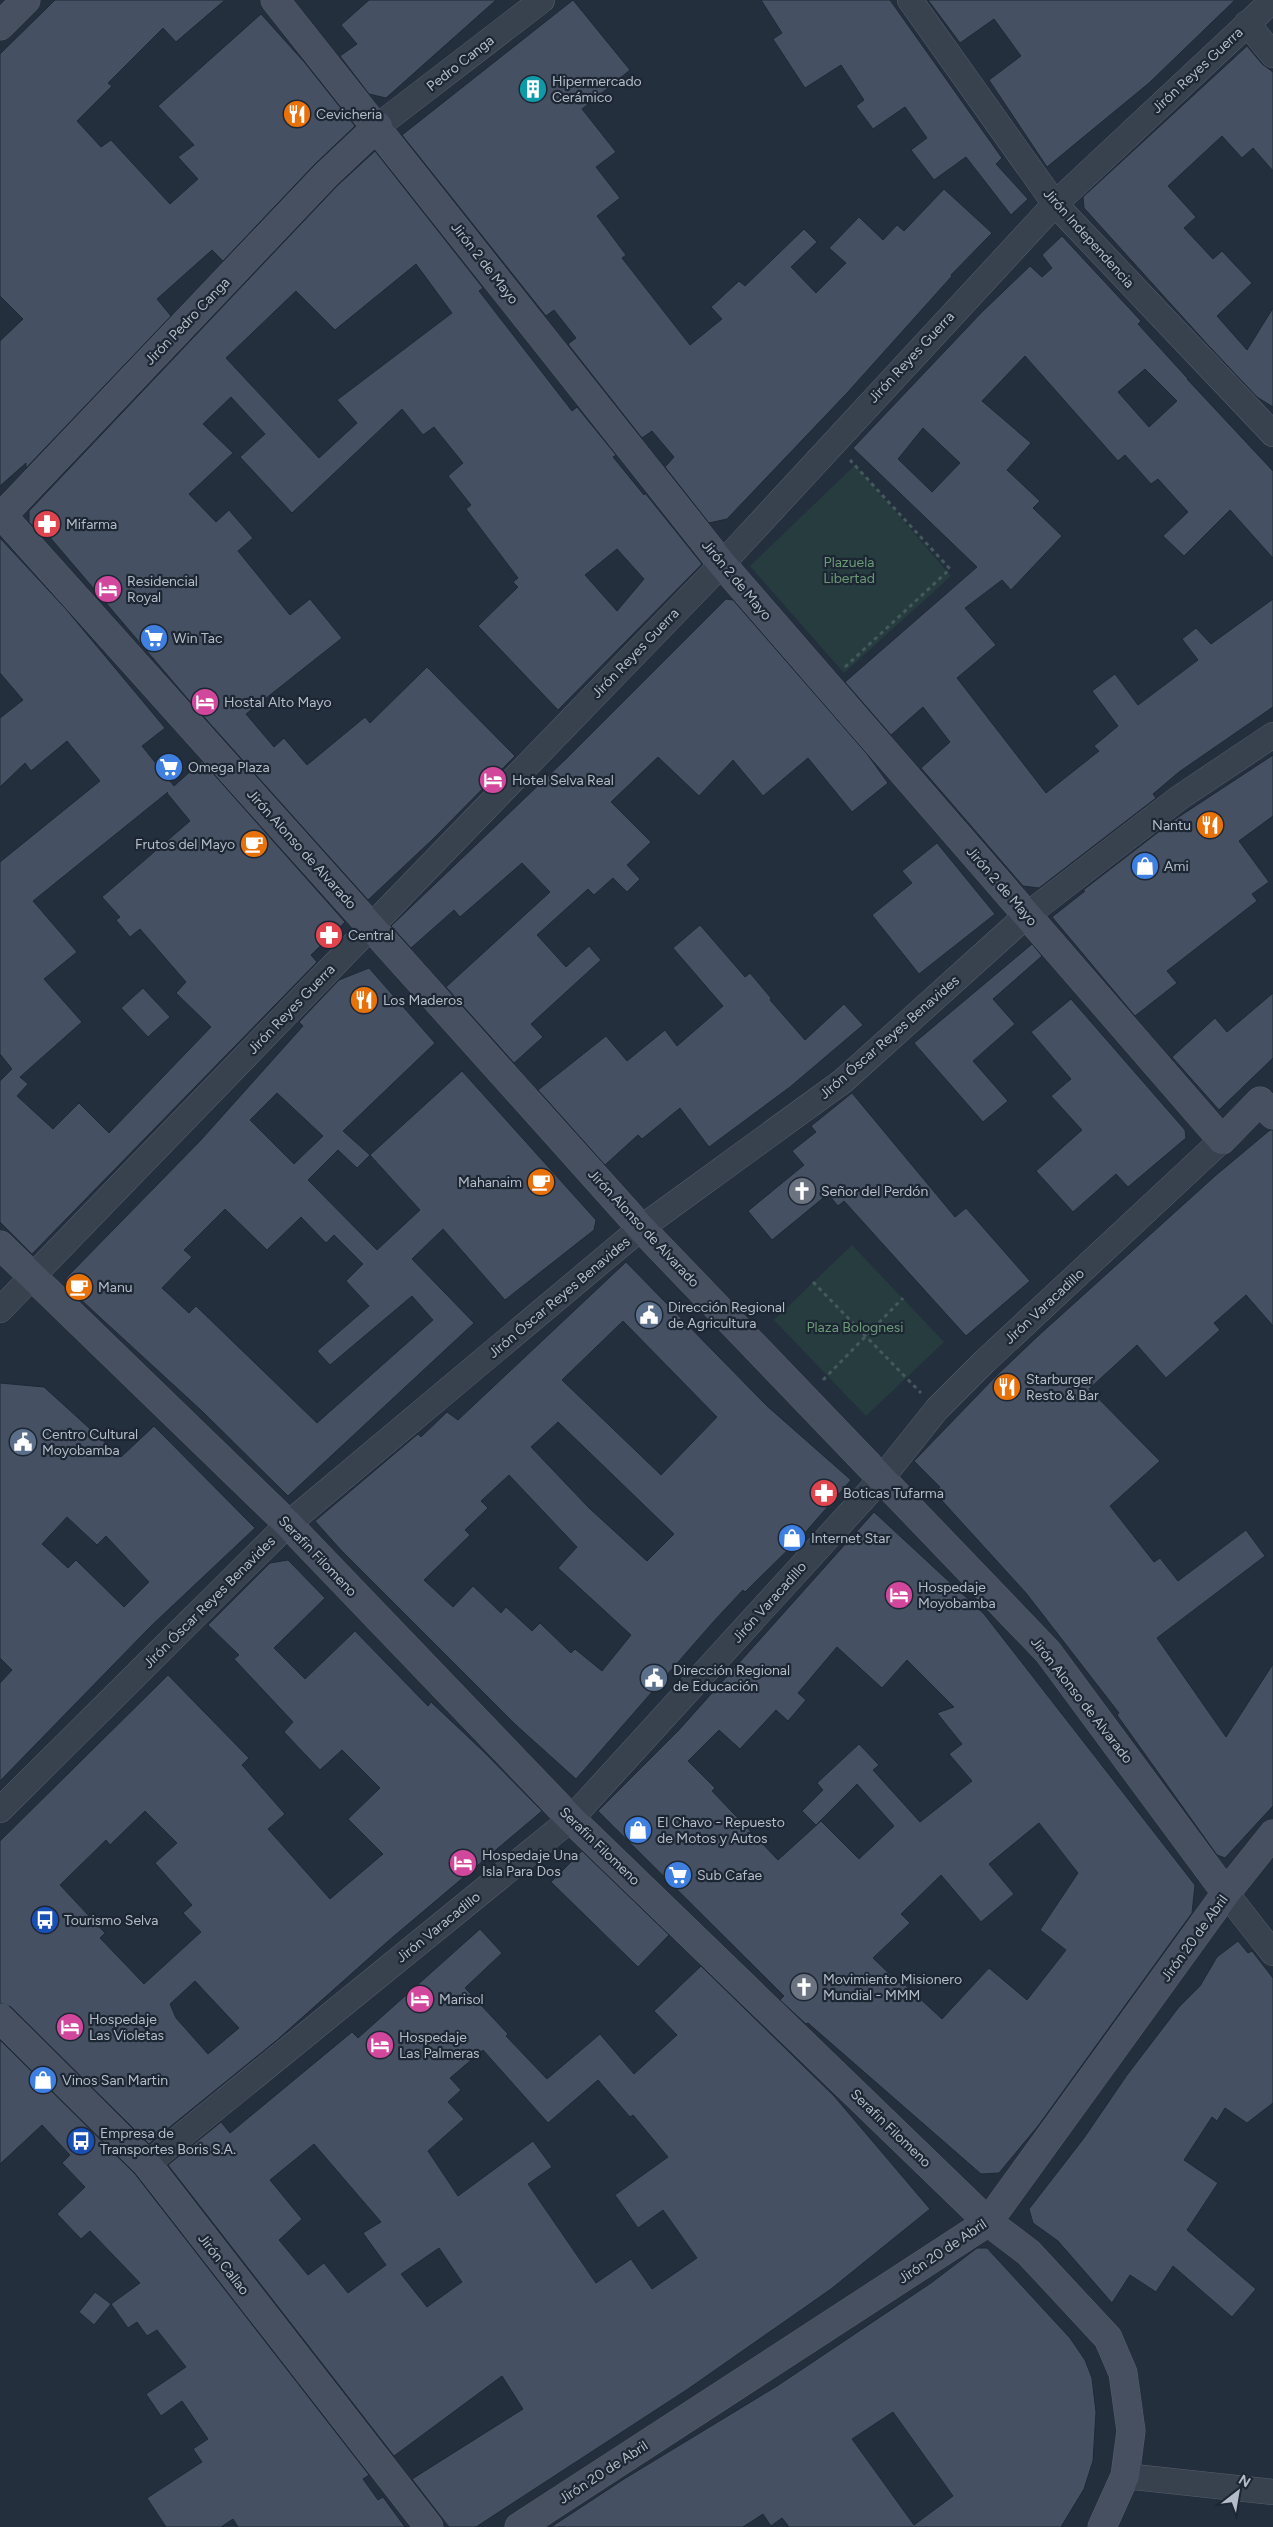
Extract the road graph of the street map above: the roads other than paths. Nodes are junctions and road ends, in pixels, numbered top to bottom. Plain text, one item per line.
1 (26, 0) edge
2 (275, 0) edge
3 (542, 0) edge
4 (910, 0) edge
5 (1273, 0) edge
6 (1247, 23) junction
7 (0, 26) edge
8 (1273, 55) edge
9 (378, 126) junction
10 (1054, 204) junction
11 (1273, 434) edge
12 (1, 515) edge
13 (722, 564) junction
14 (1273, 735) edge
15 (1027, 915) junction
16 (372, 925) junction
17 (1269, 1101) edge
18 (1222, 1140) junction
19 (642, 1228) junction
20 (0, 1245) edge
21 (32, 1276) junction
22 (0, 1310) edge
23 (882, 1478) junction
24 (288, 1524) junction
25 (0, 1810) edge
26 (571, 1819) junction
27 (1273, 1834) edge
28 (1226, 1893) junction
29 (1273, 1953) edge
30 (0, 2018) edge
31 (147, 2164) junction
32 (988, 2222) junction
33 (1125, 2476) junction
34 (1273, 2492) edge
35 (429, 2527) edge
36 (518, 2527) edge
37 (1102, 2527) edge

1 - 7 main road
2 - 9 main road, Jirón 2 de Mayo
3 - 9 street, Pedro Canga
4 - 10 street, Jirón Independencia
5 - 6 street, Jirón Reyes Guerra
6 - 8 street
6 - 10 street, Jirón Reyes Guerra
9 - 12 main road, Jirón Pedro Canga
9 - 13 main road, Jirón 2 de Mayo
10 - 11 street, Jirón Independencia
10 - 13 street, Jirón Reyes Guerra
12 - 16 main road, Jirón Alonso de Alvarado
13 - 15 main road, Jirón 2 de Mayo
13 - 16 street, Jirón Reyes Guerra
14 - 15 street, Jirón Óscar Reyes Benavides
15 - 18 main road, Jirón 2 de Mayo
15 - 19 street, Jirón Óscar Reyes Benavides
16 - 19 main road, Jirón Alonso de Alvarado
16 - 21 street, Jirón Reyes Guerra
17 - 18 main road, Jirón Varacadillo
18 - 23 street, Jirón Varacadillo
19 - 23 main road, Jirón Alonso de Alvarado
19 - 24 street, Jirón Óscar Reyes Benavides
20 - 21 main road, Serafin Filomeno
21 - 22 street, Jirón Reyes Guerra
21 - 24 main road, Serafin Filomeno
23 - 26 street, Jirón Varacadillo
23 - 28 main road, Jirón Alonso de Alvarado
24 - 25 street, Jirón Óscar Reyes Benavides
24 - 26 main road, Serafin Filomeno
26 - 31 street, Jirón Varacadillo
26 - 32 main road, Serafin Filomeno
27 - 28 main road, Jirón 20 de Abril
28 - 29 street, Jirón Alonso de Alvarado
28 - 32 main road, Jirón 20 de Abril
30 - 31 main road, Jirón Callao
31 - 35 main road, Jirón Callao
32 - 33 main road, Serafin Filomeno
32 - 36 main road, Jirón 20 de Abril
33 - 34 street
33 - 37 main road, Serafin Filomeno

